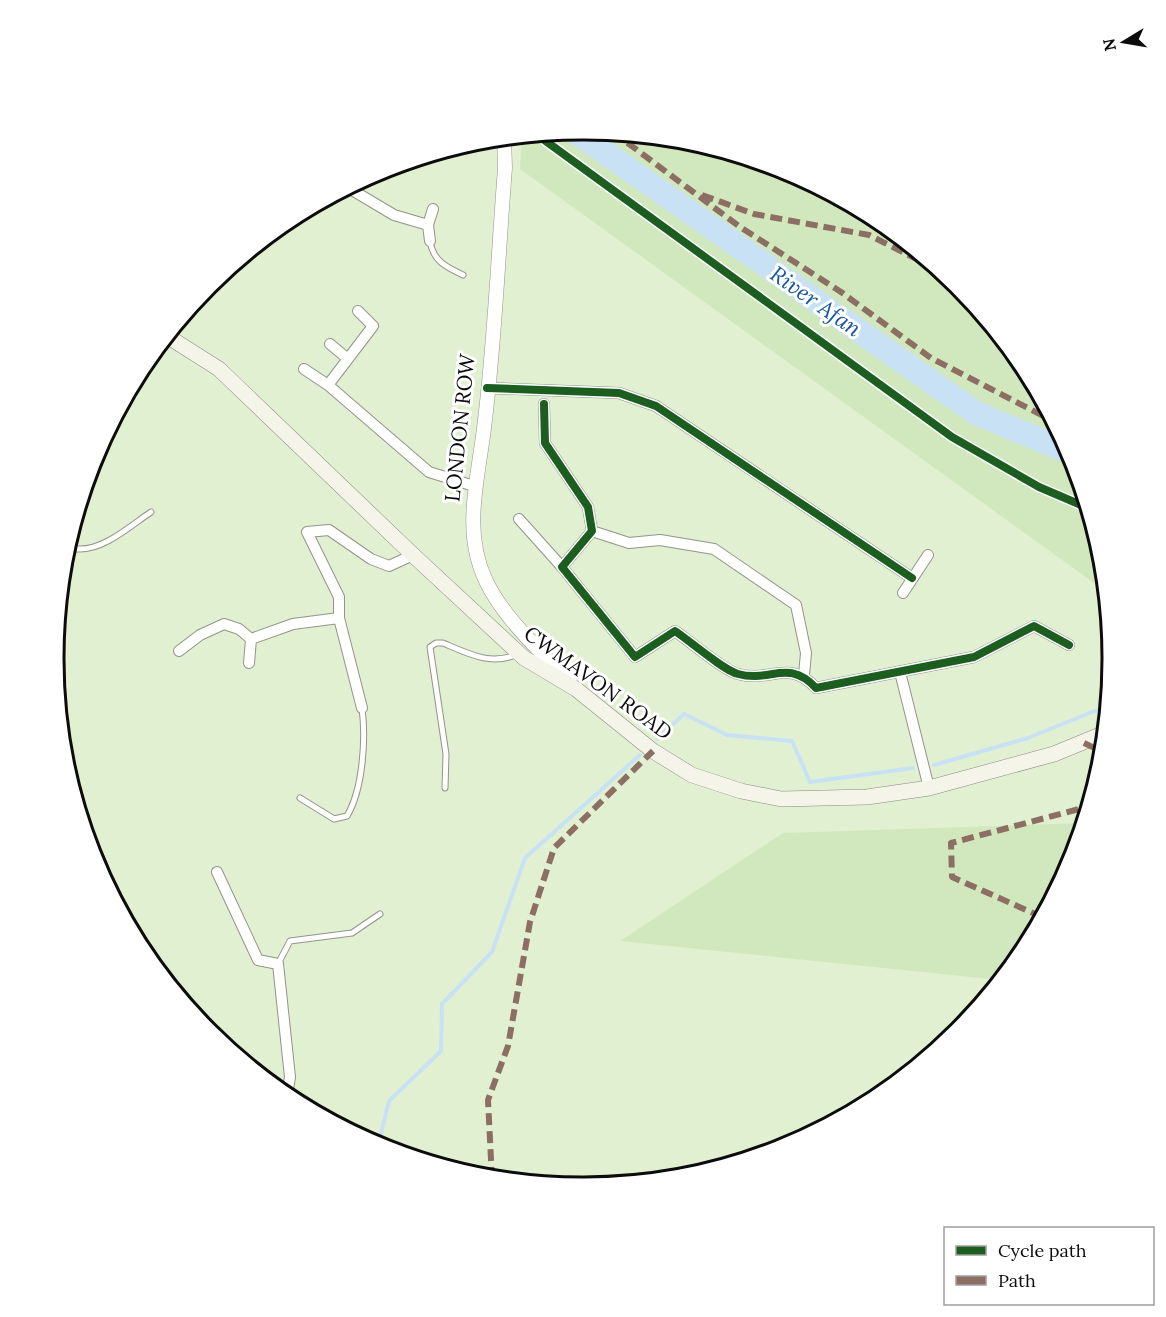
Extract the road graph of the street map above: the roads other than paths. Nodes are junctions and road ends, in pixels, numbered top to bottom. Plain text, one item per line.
1 (504, 146) edge
2 (355, 192) edge
3 (434, 209) dead end
4 (428, 225) junction
5 (430, 241) joint
6 (463, 275) dead end
7 (358, 310) dead end
8 (174, 340) edge
9 (330, 344) dead end
10 (348, 360) junction
11 (304, 369) dead end
12 (328, 386) junction
13 (487, 388) junction
14 (544, 404) dead end
15 (474, 486) junction
16 (151, 512) dead end
17 (519, 519) dead end
18 (592, 531) junction
19 (76, 548) edge
20 (413, 555) junction
21 (928, 555) dead end
22 (562, 567) junction
23 (912, 578) junction
24 (903, 593) dead end
25 (339, 618) junction
26 (251, 639) junction
27 (1069, 645) dead end
28 (179, 651) dead end
29 (520, 654) junction
30 (249, 663) dead end
31 (900, 672) junction
32 (804, 675) junction
33 (576, 689) junction
34 (362, 708) joint
35 (1095, 737) edge
36 (445, 788) dead end
37 (929, 788) junction
38 (300, 798) dead end
39 (217, 872) dead end
40 (380, 914) dead end
41 (278, 964) junction
42 (289, 1085) edge

1 - 13 street, LONDON ROW
2 - 4 street
3 - 4 street
4 - 5 street
5 - 6 lane
7 - 10 street
8 - 20 main road, CWMAVON ROAD
9 - 10 street
10 - 12 street
11 - 12 street
12 - 15 street
13 - 15 street, LONDON ROW
13 - 23 street
14 - 18 street
15 - 33 street, LONDON ROW
16 - 19 lane
17 - 22 street
18 - 22 street
18 - 32 street
20 - 25 street
20 - 29 main road, CWMAVON ROAD
21 - 23 street
22 - 32 street
23 - 24 street
25 - 26 street
25 - 34 street
26 - 28 street
26 - 30 street
27 - 31 street
29 - 33 main road, CWMAVON ROAD
29 - 36 lane
31 - 32 street
31 - 37 street
33 - 37 main road, CWMAVON ROAD
34 - 38 lane
35 - 37 main road, CWMAVON ROAD
39 - 41 street
40 - 41 lane
41 - 42 street

